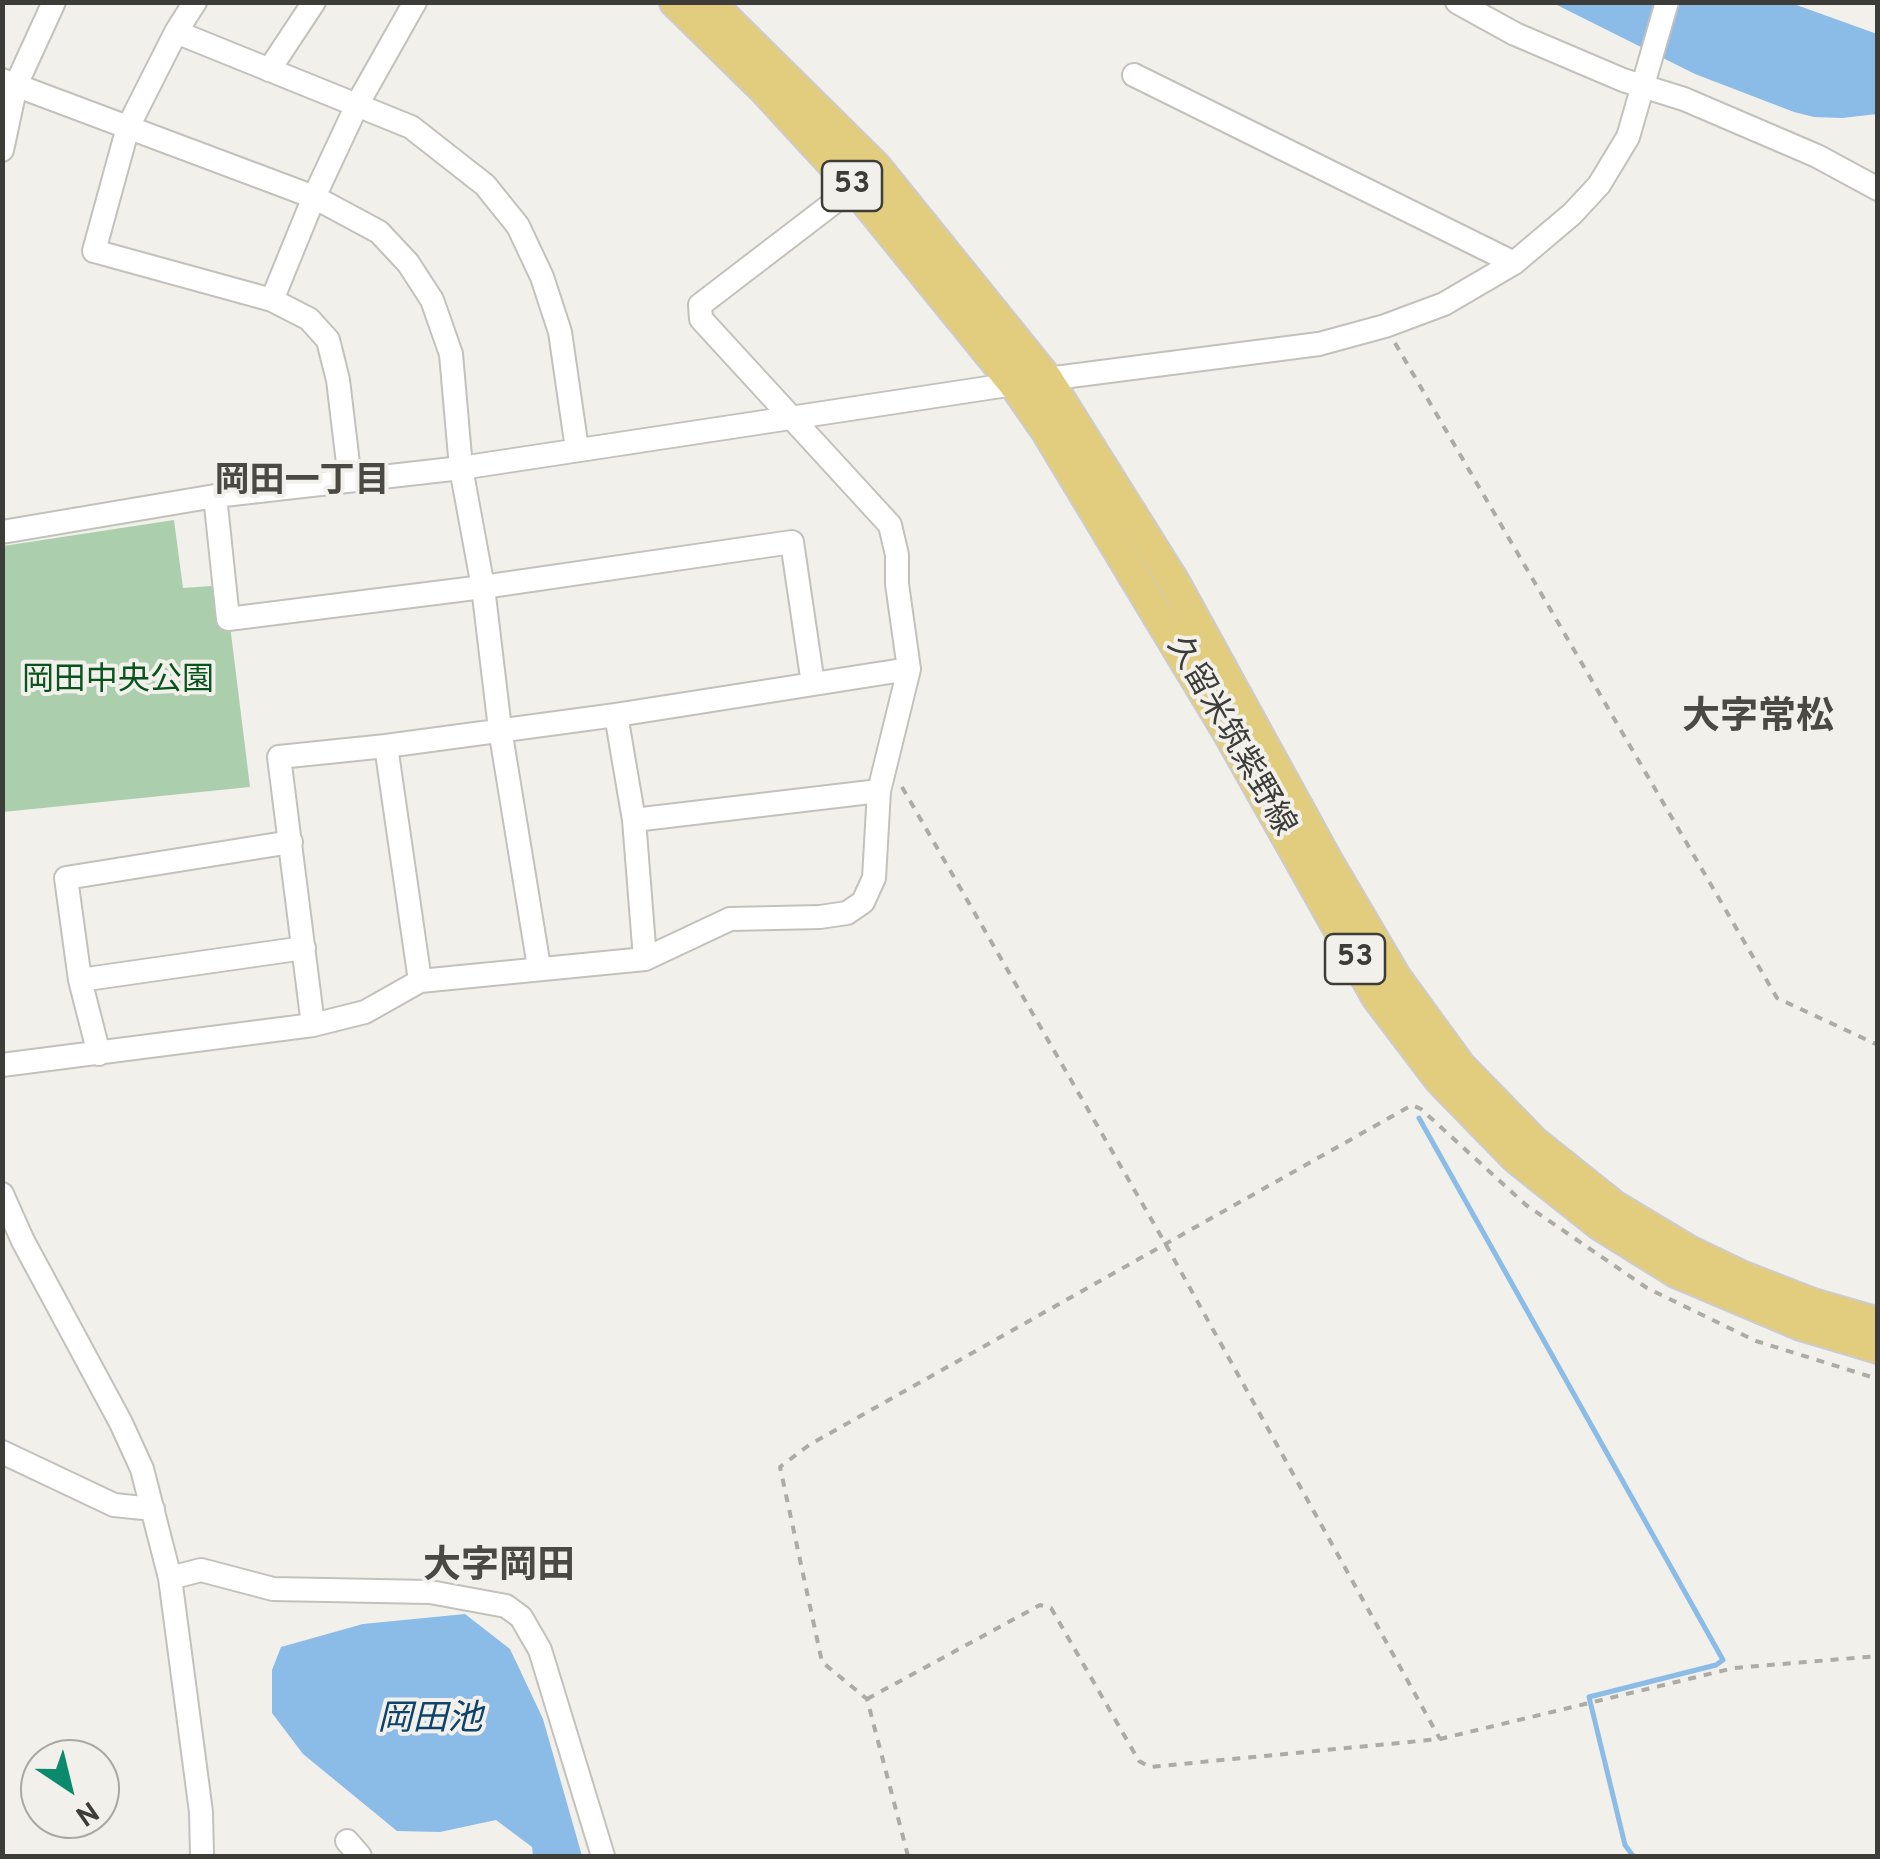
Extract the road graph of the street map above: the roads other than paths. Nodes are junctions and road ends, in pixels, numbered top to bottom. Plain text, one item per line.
1 (54, 2) edge
2 (196, 2) edge
3 (314, 2) edge
4 (675, 2) edge
5 (709, 2) edge
6 (1457, 2) edge
7 (1666, 2) edge
8 (413, 3) edge
9 (176, 32) junction
10 (269, 70) junction
11 (1134, 75) dead end
12 (1647, 79) junction
13 (9, 83) edge
14 (358, 103) junction
15 (128, 127) junction
16 (2, 150) edge
17 (854, 188) junction
18 (1878, 190) edge
19 (314, 196) junction
20 (1514, 262) junction
21 (272, 300) junction
22 (1047, 380) junction
23 (1014, 384) junction
24 (793, 418) junction
25 (577, 449) junction
26 (461, 468) junction
27 (350, 480) junction
28 (215, 496) junction
29 (2, 532) edge
30 (484, 587) junction
31 (909, 669) junction
32 (813, 684) junction
33 (616, 715) junction
34 (500, 729) junction
35 (386, 746) junction
36 (879, 790) junction
37 (634, 820) junction
38 (290, 842) junction
39 (304, 948) junction
40 (645, 960) junction
41 (539, 967) junction
42 (80, 980) junction
43 (420, 981) junction
44 (313, 1024) junction
45 (99, 1054) junction
46 (2, 1065) edge
47 (2, 1194) edge
48 (1878, 1323) edge
49 (1878, 1348) edge
50 (2, 1452) edge
51 (153, 1509) junction
52 (170, 1578) junction
53 (202, 1856) edge
54 (603, 1856) edge

1 - 13 street
2 - 9 street
3 - 10 street
4 - 17 main road, 久留米筑紫野線 / 53
5 - 22 main road, 久留米筑紫野線 / 53
6 - 12 street
7 - 12 street
8 - 14 street
9 - 10 street
9 - 15 street
10 - 14 street
11 - 20 street
12 - 18 street
12 - 20 street
13 - 15 street
13 - 16 street
14 - 19 street
14 - 25 street
15 - 19 street
15 - 21 street
17 - 23 main road, 久留米筑紫野線 / 53
17 - 24 street
19 - 21 street
19 - 26 street
20 - 22 street
21 - 27 street
22 - 23 street
22 - 48 main road, 久留米筑紫野線 / 53
23 - 24 street
23 - 49 main road, 久留米筑紫野線 / 53
24 - 25 street
24 - 31 street
25 - 26 street
26 - 27 street
26 - 30 street
27 - 28 street
28 - 29 street
28 - 30 street
30 - 32 street
30 - 34 street
31 - 32 street
31 - 36 street
32 - 33 street
33 - 34 street
33 - 37 street
34 - 35 street
34 - 41 street
35 - 38 street
35 - 43 street
36 - 37 street
36 - 40 street
37 - 40 street
38 - 39 street
38 - 42 street
39 - 42 street
39 - 44 street
40 - 41 street
41 - 43 street
42 - 45 street
43 - 44 street
44 - 45 street
45 - 46 street
47 - 51 street
50 - 51 street
51 - 52 street
52 - 53 street
52 - 54 street

